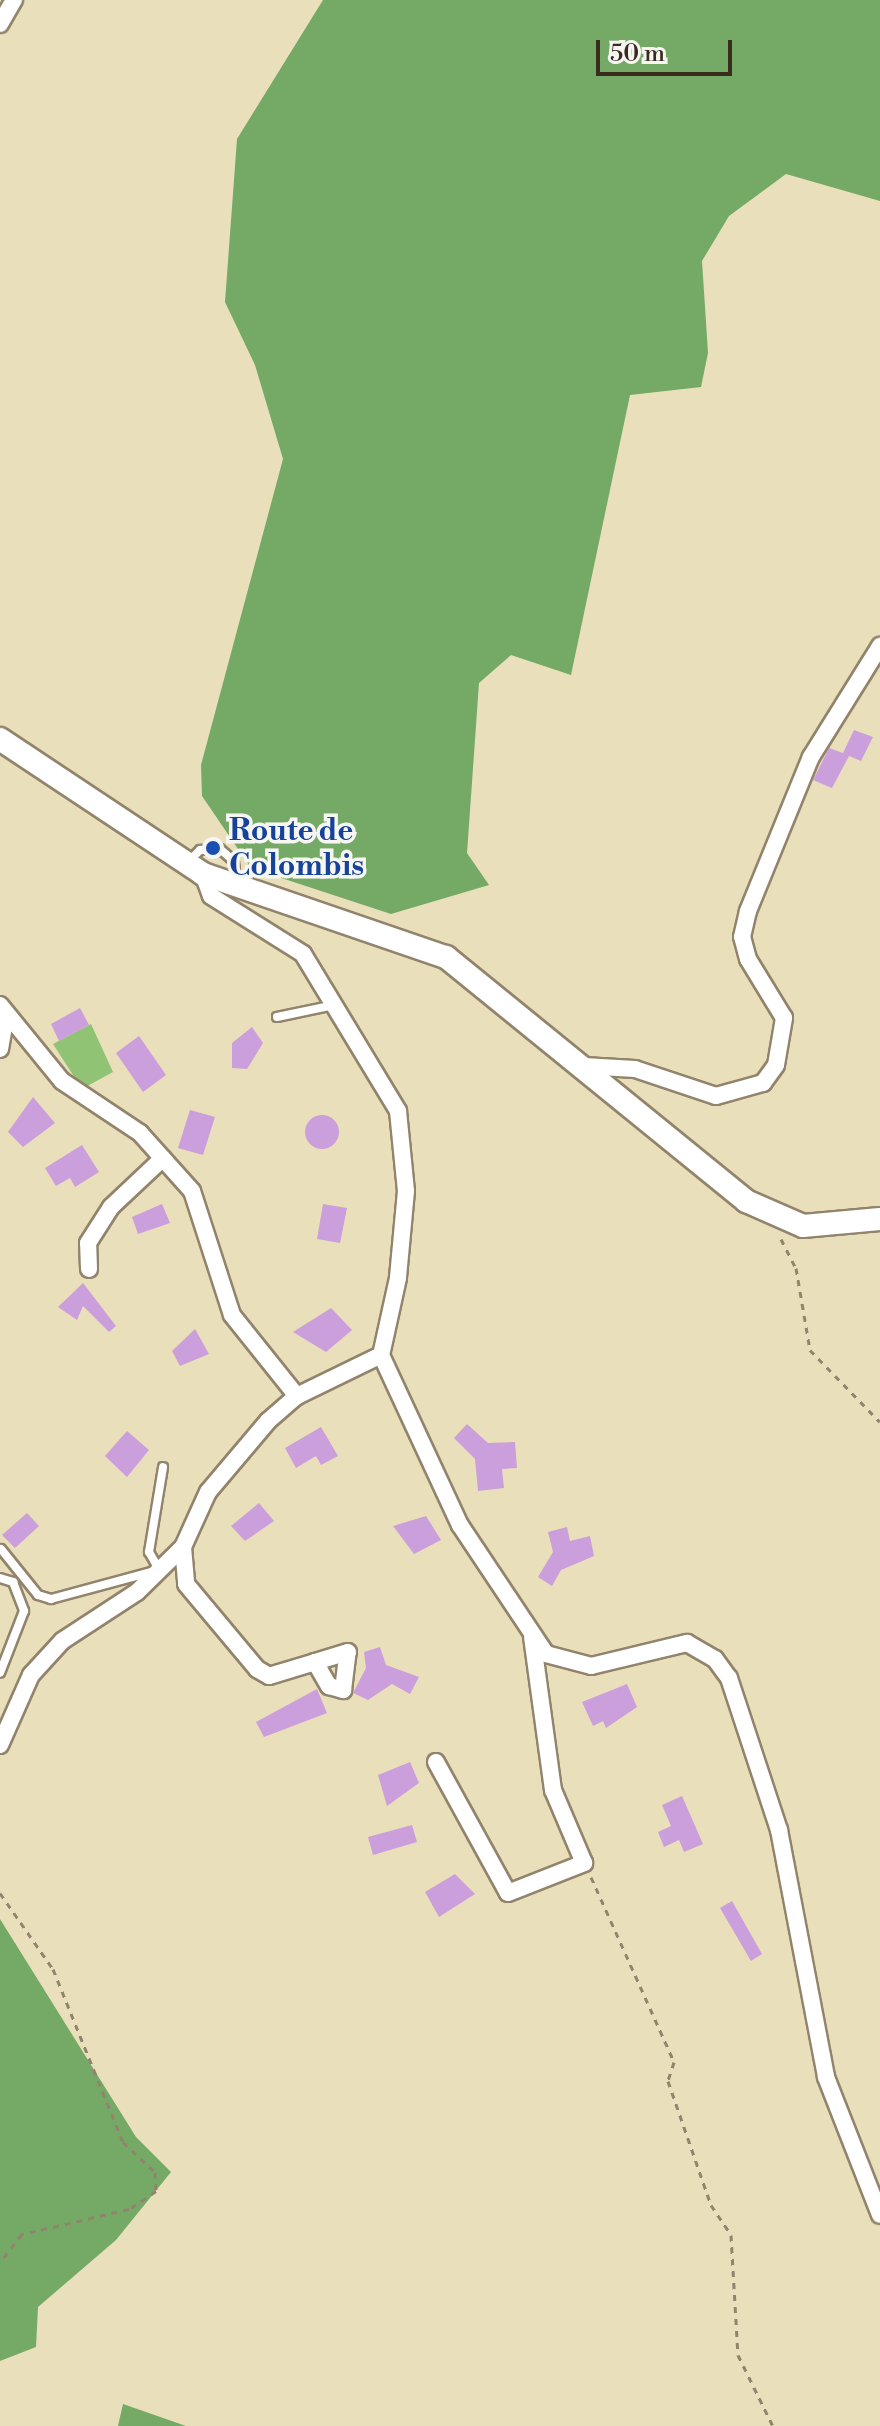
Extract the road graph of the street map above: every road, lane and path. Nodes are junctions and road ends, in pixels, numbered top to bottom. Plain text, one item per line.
1 (14, 0) edge
2 (0, 24) edge
3 (880, 646) edge
4 (0, 739) edge
5 (194, 870) junction
6 (335, 1005) junction
7 (3, 1010) edge
8 (277, 1017) dead end
9 (0, 1049) edge
10 (584, 1066) junction
11 (163, 1158) junction
12 (774, 1216) junction
13 (880, 1219) edge
14 (89, 1269) dead end
15 (381, 1355) junction
16 (297, 1396) junction
17 (880, 1422) edge
18 (163, 1467) dead end
19 (183, 1547) junction
20 (1, 1549) edge
21 (160, 1572) junction
22 (0, 1578) edge
23 (532, 1635) junction
24 (315, 1662) dead end
25 (0, 1673) edge
26 (0, 1745) edge
27 (436, 1762) dead end
28 (584, 1863) junction
29 (0, 1893) edge
30 (880, 2215) edge
31 (0, 2262) edge
32 (773, 2426) edge

1 - 2 street
3 - 10 street
4 - 5 street
5 - 6 street
5 - 10 street
6 - 8 lane
6 - 15 street
7 - 9 street
7 - 11 street
10 - 12 street
11 - 14 street
11 - 16 street
12 - 13 street
12 - 17 path
15 - 16 street
15 - 23 street
16 - 19 street
18 - 21 lane
19 - 21 street
19 - 24 street
20 - 21 lane
21 - 26 street
22 - 25 lane
23 - 28 street
23 - 30 street
27 - 28 street
28 - 32 path
29 - 31 path

